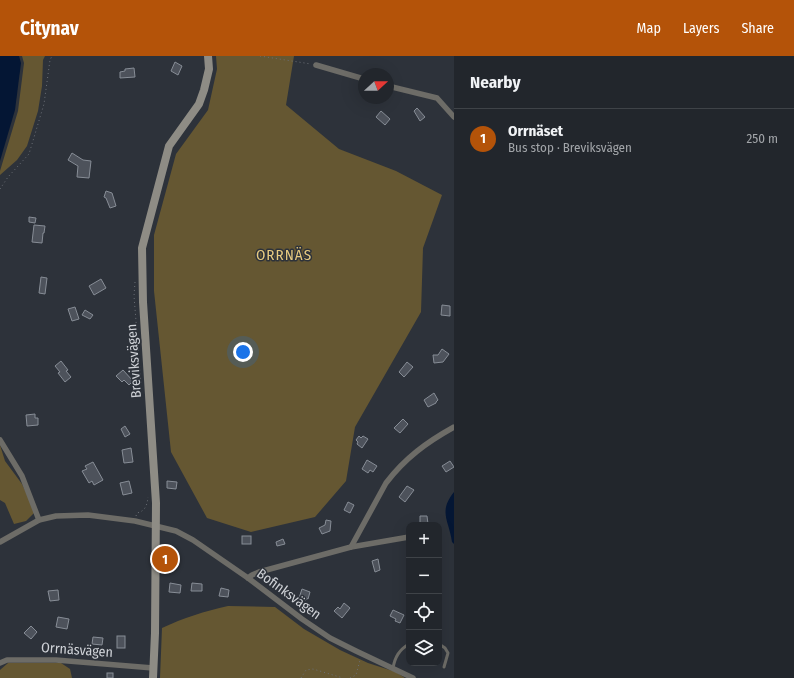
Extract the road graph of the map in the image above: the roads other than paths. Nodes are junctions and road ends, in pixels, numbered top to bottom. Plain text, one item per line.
1 (208, 56) edge
2 (316, 65) road end
3 (358, 77) edge
4 (394, 87) edge
5 (454, 117) edge
6 (454, 426) edge
7 (0, 440) edge
8 (39, 520) junction
9 (155, 525) junction
10 (406, 538) edge
11 (0, 542) edge
12 (351, 547) junction
13 (248, 578) junction
14 (406, 646) edge
15 (442, 646) edge
16 (0, 663) edge
17 (444, 667) dead end
18 (153, 668) junction
19 (393, 668) junction
20 (153, 678) edge
21 (413, 678) edge

1 - 9 main road, Breviksvägen
2 - 3 street
4 - 5 street
6 - 12 street
7 - 8 street
8 - 9 street, Bofinksvägen
8 - 11 street, Bofinksvägen
9 - 13 street, Bofinksvägen
9 - 18 main road, Breviksvägen
10 - 12 street
12 - 13 street
13 - 19 street, Bofinksvägen
14 - 19 lane
15 - 17 lane
16 - 18 street, Orrnäsvägen
18 - 20 main road, Breviksvägen
19 - 21 street, Bofinksvägen

